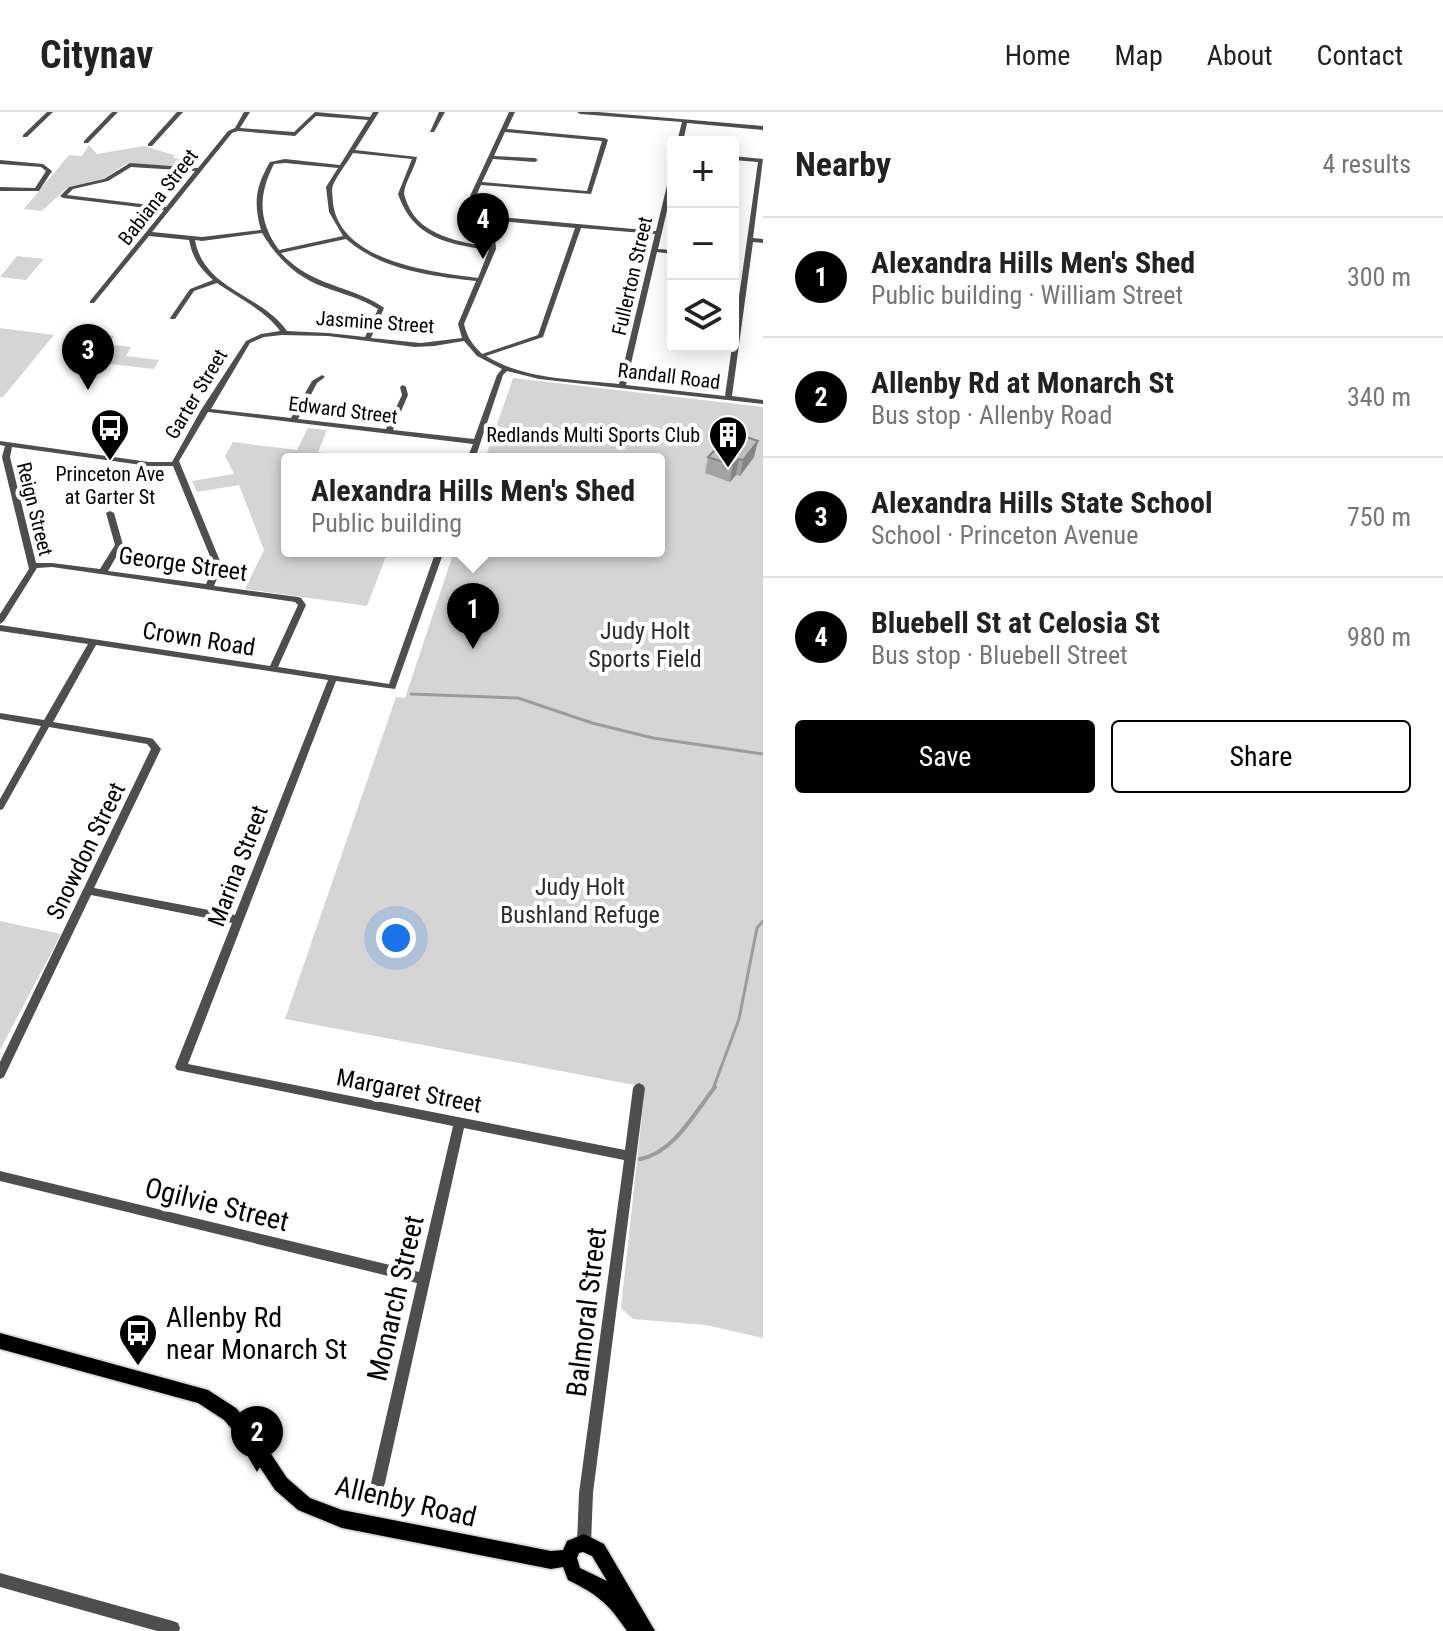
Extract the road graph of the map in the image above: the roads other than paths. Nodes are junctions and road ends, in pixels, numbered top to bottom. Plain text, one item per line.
1 (50, 112) edge
2 (115, 112) edge
3 (180, 112) edge
4 (247, 112) edge
5 (442, 112) edge
6 (512, 112) edge
7 (580, 112) edge
8 (627, 114) edge
9 (374, 115) edge
10 (685, 121) junction
11 (763, 128) edge
12 (237, 129) junction
13 (504, 130) junction
14 (432, 131) dead end
15 (25, 136) dead end
16 (681, 136) edge
17 (86, 142) dead end
18 (150, 145) dead end
19 (351, 151) junction
20 (491, 157) junction
21 (739, 159) edge
22 (535, 160) dead end
23 (762, 161) edge
24 (0, 162) edge
25 (341, 167) junction
26 (199, 170) junction
27 (479, 183) junction
28 (0, 189) edge
29 (667, 199) edge
30 (169, 209) junction
31 (485, 218) junction
32 (579, 225) junction
33 (264, 231) junction
34 (659, 233) junction
35 (150, 234) junction
36 (347, 237) junction
37 (192, 238) junction
38 (750, 240) junction
39 (763, 241) edge
40 (493, 249) junction
41 (655, 250) junction
42 (667, 251) edge
43 (277, 252) junction
44 (739, 259) edge
45 (747, 260) junction
46 (480, 280) junction
47 (217, 281) junction
48 (92, 302) dead end
49 (173, 318) dead end
50 (284, 332) junction
51 (465, 339) junction
52 (367, 340) junction
53 (481, 356) junction
54 (506, 368) junction
55 (322, 377) dead end
56 (403, 387) dead end
57 (622, 387) junction
58 (728, 399) junction
59 (763, 402) edge
60 (205, 410) junction
61 (294, 420) junction
62 (389, 431) junction
63 (477, 442) junction
64 (4, 444) edge
65 (473, 453) edge
66 (176, 464) junction
67 (110, 513) dead end
68 (438, 557) edge
69 (32, 566) junction
70 (103, 572) junction
71 (209, 588) junction
72 (0, 621) edge
73 (0, 628) edge
74 (93, 642) junction
75 (272, 670) junction
76 (332, 680) junction
77 (0, 716) edge
78 (47, 724) junction
79 (0, 807) edge
80 (89, 891) junction
81 (238, 920) junction
82 (181, 1067) joint
83 (0, 1074) edge
84 (639, 1088) dead end
85 (459, 1124) junction
86 (630, 1156) junction
87 (0, 1176) edge
88 (423, 1279) junction
89 (0, 1341) edge
90 (378, 1483) dead end
91 (584, 1543) junction
92 (601, 1555) junction
93 (568, 1558) junction
94 (0, 1580) edge
95 (584, 1580) junction
96 (173, 1628) dead end
97 (637, 1631) edge
98 (646, 1631) edge

1 - 15 street
2 - 17 street
3 - 18 street
4 - 12 street, Babiana Street
5 - 14 street
6 - 13 street
7 - 8 street
8 - 10 street
9 - 12 street
9 - 19 street
10 - 11 street
10 - 16 street
12 - 26 street, Babiana Street
13 - 20 street
13 - 27 street
19 - 25 street
19 - 40 street
20 - 22 street
20 - 27 street
21 - 23 street
23 - 38 street
24 - 28 street
25 - 33 street
25 - 36 street
26 - 30 street, Babiana Street
26 - 30 street
27 - 31 street
29 - 34 street, Fullerton Street
30 - 35 street, Babiana Street
31 - 32 street
31 - 40 street
32 - 34 street
32 - 53 street
33 - 37 street
33 - 43 street
34 - 41 street, Fullerton Street
35 - 37 street
35 - 48 street, Babiana Street
36 - 43 street
36 - 46 street
37 - 47 street
38 - 39 street
38 - 45 street
40 - 46 street
41 - 42 street
41 - 57 street, Fullerton Street
43 - 52 street
44 - 45 street
45 - 58 street
46 - 51 street
47 - 49 street
47 - 50 street
50 - 52 street, Jasmine Street
50 - 60 street, Garter Street
51 - 52 street, Jasmine Street
51 - 53 street
53 - 54 street, Randall Road
54 - 57 street, Randall Road
54 - 63 street
55 - 61 street
56 - 62 street
57 - 58 street, Randall Road
58 - 59 street, Randall Road
60 - 61 street, Edward Street
60 - 66 street, Garter Street
61 - 62 street, Edward Street
62 - 63 street, Edward Street
63 - 65 street
64 - 66 street
64 - 69 street, Reign Street
66 - 71 street, Garter Street
67 - 70 street
68 - 76 street, Crown Road
69 - 70 street, George Street
69 - 72 street, Reign Street
70 - 71 street, George Street
71 - 75 street, George Street
73 - 74 street, Crown Road
74 - 75 street, Crown Road
74 - 78 street
75 - 76 street, Crown Road
76 - 81 street, Marina Street
77 - 78 street
78 - 79 street
78 - 80 street, Snowdon Street
80 - 81 street
80 - 83 street, Snowdon Street
81 - 82 street, Marina Street
82 - 85 street, Margaret Street
84 - 86 street, Balmoral Street
85 - 86 street, Margaret Street
85 - 88 street, Monarch Street
86 - 91 street, Balmoral Street
87 - 88 street, Ogilvie Street
88 - 90 street, Monarch Street
89 - 93 main road, Allenby Road
91 - 92 main road
91 - 93 main road
92 - 95 main road
92 - 98 main road
93 - 95 main road
94 - 96 street
95 - 97 main road

